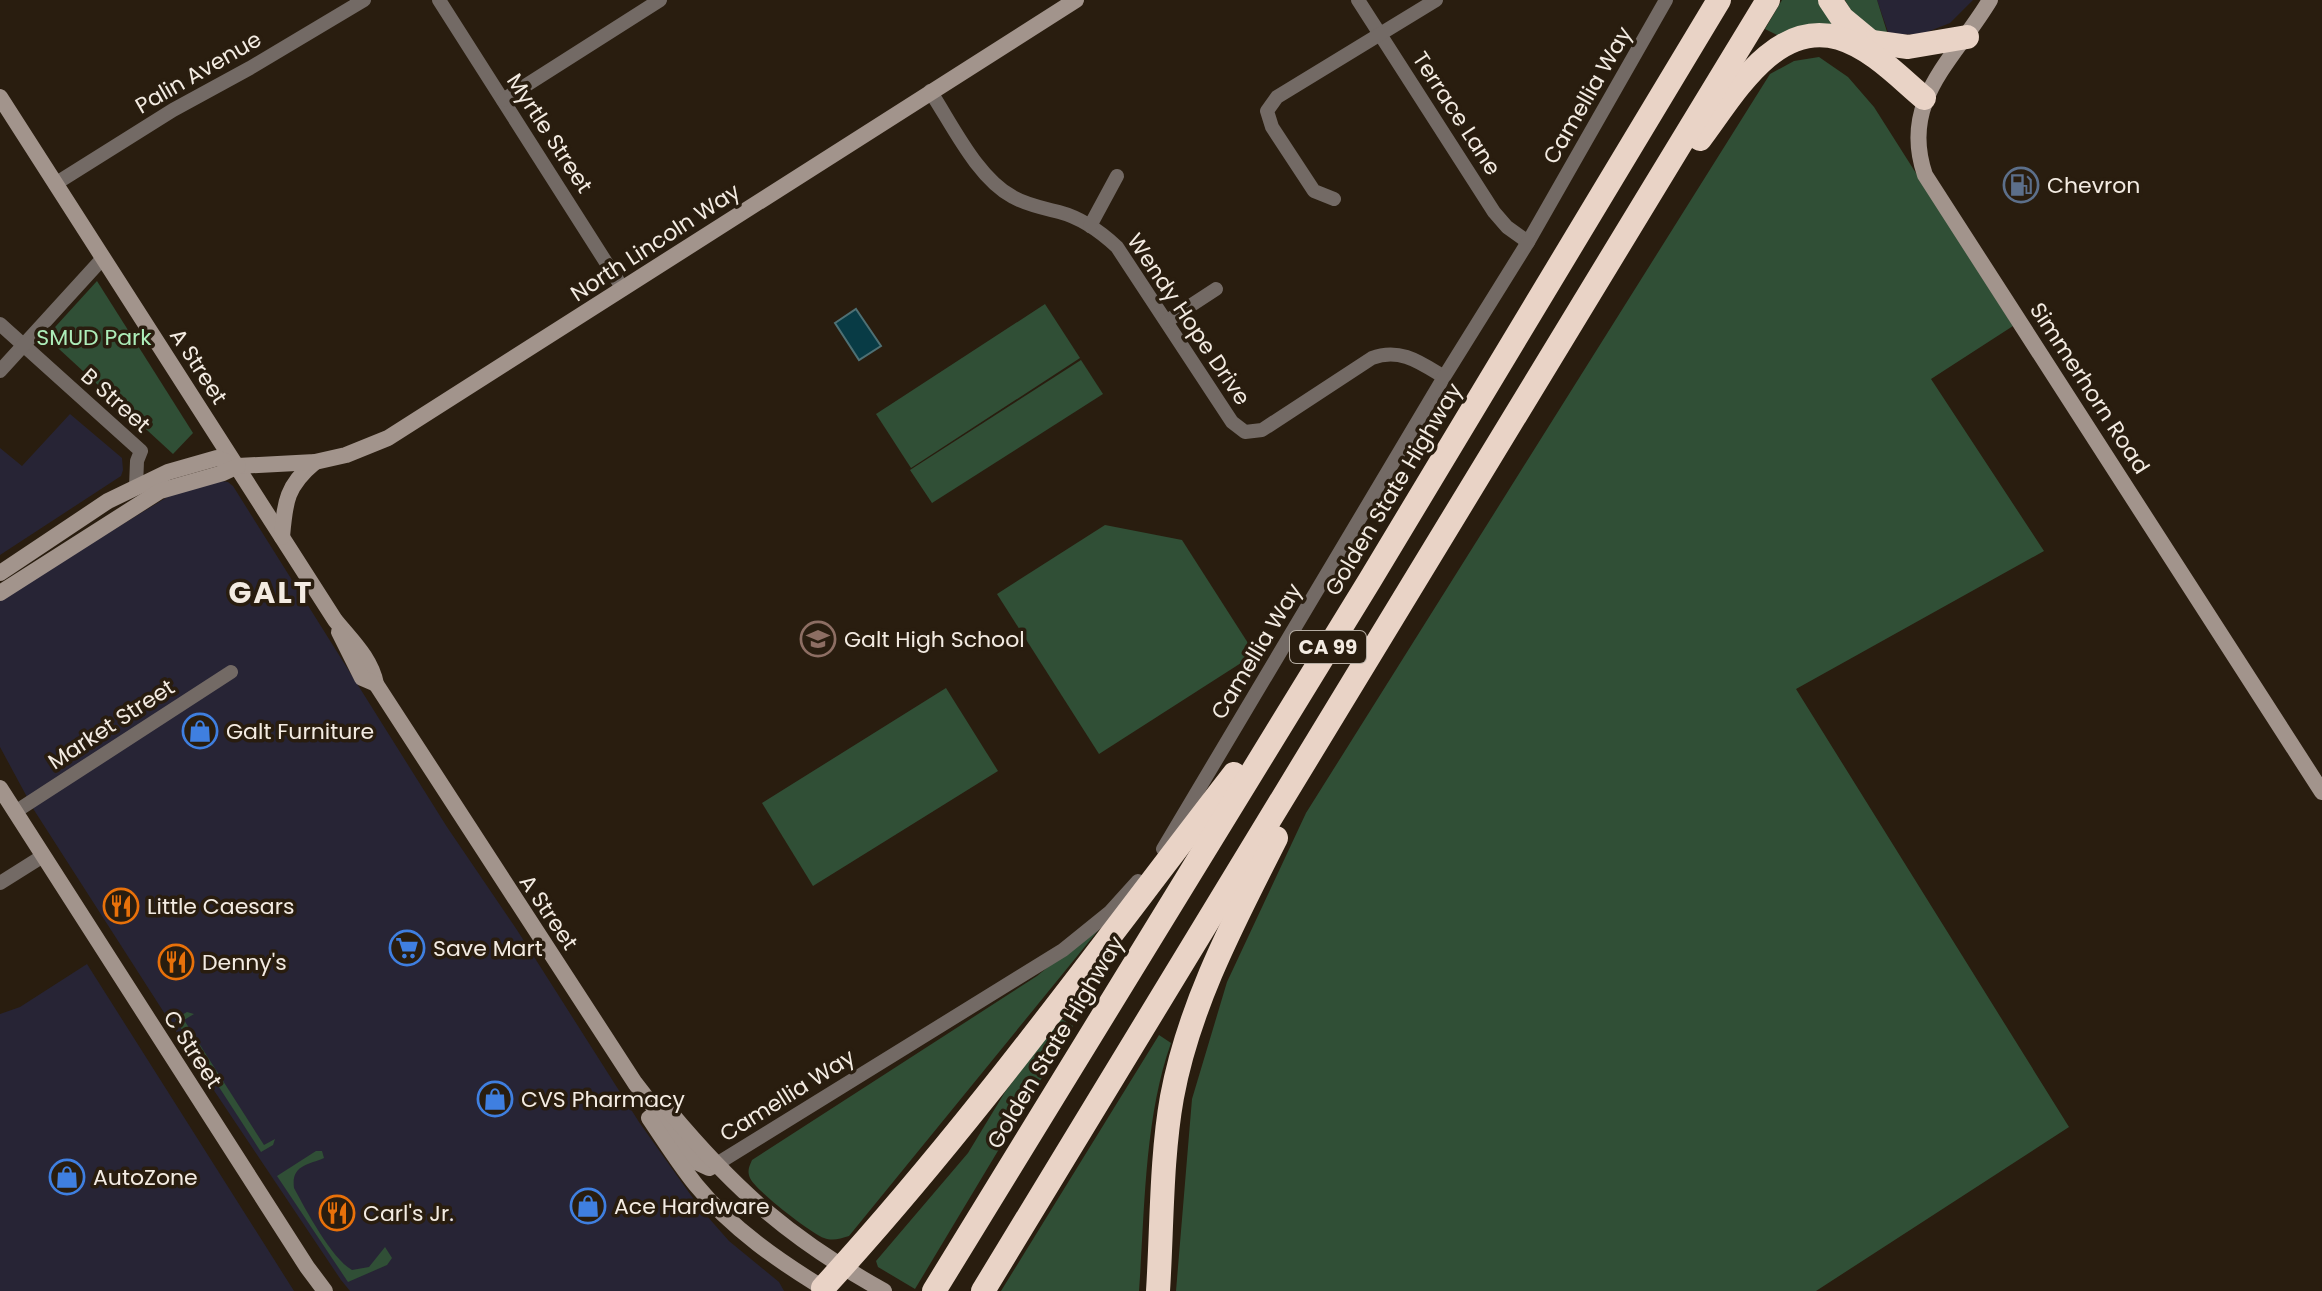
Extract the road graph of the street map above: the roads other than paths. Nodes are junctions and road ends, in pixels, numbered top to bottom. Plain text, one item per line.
1 (364, 0) edge
2 (439, 0) edge
3 (660, 0) edge
4 (1076, 0) edge
5 (1358, 0) edge
6 (1436, 0) edge
7 (1666, 0) edge
8 (1702, 0) edge
9 (1719, 0) edge
10 (1768, 0) edge
11 (1830, 0) edge
12 (1990, 0) edge
13 (1381, 35) junction
14 (1967, 37) junction
15 (1872, 42) junction
16 (930, 91) junction
17 (1928, 91) junction
18 (0, 97) edge
19 (503, 100) junction
20 (1621, 159) junction
21 (1117, 176) dead end
22 (55, 184) junction
23 (1334, 199) dead end
24 (1090, 226) junction
25 (1528, 242) junction
26 (1621, 243) junction
27 (103, 258) junction
28 (623, 289) junction
29 (1216, 289) dead end
30 (1167, 321) junction
31 (0, 324) edge
32 (24, 345) junction
33 (0, 371) edge
34 (1444, 377) junction
35 (315, 462) junction
36 (238, 466) junction
37 (136, 487) junction
38 (282, 537) junction
39 (0, 573) edge
40 (0, 593) edge
41 (1366, 662) junction
42 (231, 672) dead end
43 (1312, 674) junction
44 (0, 788) edge
45 (2322, 792) edge
46 (15, 812) junction
47 (43, 856) junction
48 (0, 883) edge
49 (635, 1083) junction
50 (715, 1165) junction
51 (842, 1268) junction
52 (879, 1288) edge
53 (824, 1290) edge
54 (325, 1291) edge
55 (934, 1291) edge
56 (983, 1291) edge
57 (1158, 1291) edge

1 - 22 street, Palin Avenue
2 - 19 street, Myrtle Street
3 - 19 street
4 - 16 main road, North Lincoln Way
5 - 13 street, Terrace Lane
6 - 13 street
7 - 25 street, Camellia Way
8 - 20 highway
9 - 20 highway, Golden State Highway / CA 99
10 - 26 highway, CA 99
11 - 15 highway
12 - 14 main road, Simmerhorn Road
13 - 23 street
13 - 25 street, Terrace Lane
14 - 15 highway
14 - 17 main road, Simmerhorn Road
15 - 17 highway
16 - 24 street, Wendy Hope Drive
16 - 28 main road, North Lincoln Way
17 - 26 highway
17 - 45 main road, Simmerhorn Road
18 - 22 main road, A Street
19 - 28 street, Myrtle Street
20 - 43 highway, Golden State Highway / CA 99
21 - 24 street
22 - 27 main road, A Street
24 - 30 street, Wendy Hope Drive
25 - 34 street, Camellia Way
26 - 41 highway, CA 99
27 - 32 street
27 - 36 main road, A Street
28 - 35 main road, North Lincoln Way
29 - 30 street
30 - 34 street, Wendy Hope Drive
31 - 32 street, B Street
32 - 33 street
32 - 37 street, B Street
34 - 50 street, Camellia Way
35 - 36 main road, North Lincoln Way
35 - 38 main road
36 - 37 main road
36 - 38 main road, A Street
36 - 40 main road
37 - 39 main road
38 - 49 main road, A Street
41 - 56 highway, CA 99
41 - 57 highway
42 - 46 street, Market Street
43 - 51 highway
43 - 55 highway, Golden State Highway / CA 99
44 - 46 main road, C Street
46 - 47 main road, C Street
47 - 48 street
47 - 54 main road, C Street
49 - 50 main road, A Street
49 - 53 main road, A Street
50 - 51 main road, A Street
51 - 52 main road, A Street
51 - 53 highway

